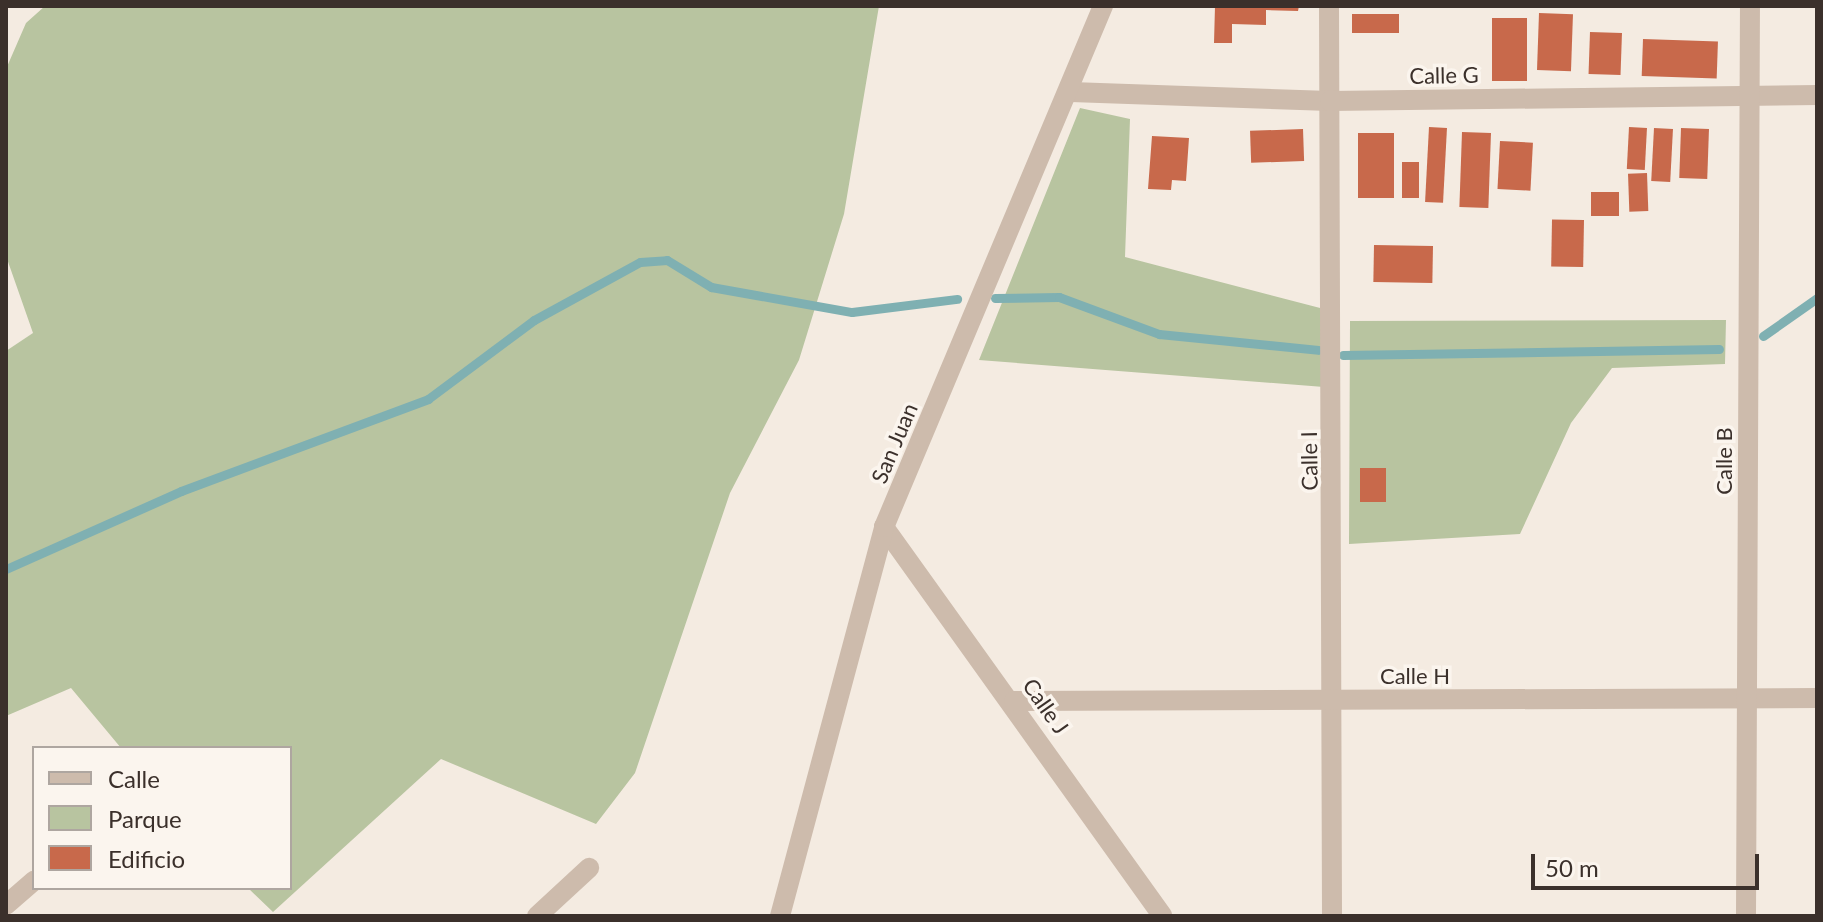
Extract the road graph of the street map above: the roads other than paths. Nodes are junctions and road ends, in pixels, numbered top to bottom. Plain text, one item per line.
1 (1103, 6) edge
2 (1329, 6) edge
3 (1750, 6) edge
4 (1071, 92) junction
5 (1750, 95) junction
6 (1817, 95) edge
7 (1330, 101) junction
8 (884, 527) junction
9 (1746, 698) junction
10 (1817, 698) edge
11 (1335, 700) junction
12 (1014, 701) junction
13 (589, 868) dead end
14 (32, 883) edge
15 (6, 905) edge
16 (537, 916) edge
17 (780, 916) edge
18 (1162, 916) edge
19 (1332, 916) edge
20 (1746, 916) edge

1 - 4 street, San Juan
2 - 7 street, Calle I
3 - 5 street, Calle B
4 - 7 street, Calle G
4 - 8 street, San Juan
5 - 6 street, Calle G
5 - 7 street, Calle G
5 - 9 street, Calle B
7 - 11 street, Calle I
8 - 12 street, Calle J
8 - 17 street, San Juan
9 - 10 street, Calle H
9 - 11 street, Calle H
9 - 20 street, Calle B
11 - 12 street, Calle H
11 - 19 street, Calle I
12 - 18 street, Calle J
13 - 16 street
14 - 15 street

